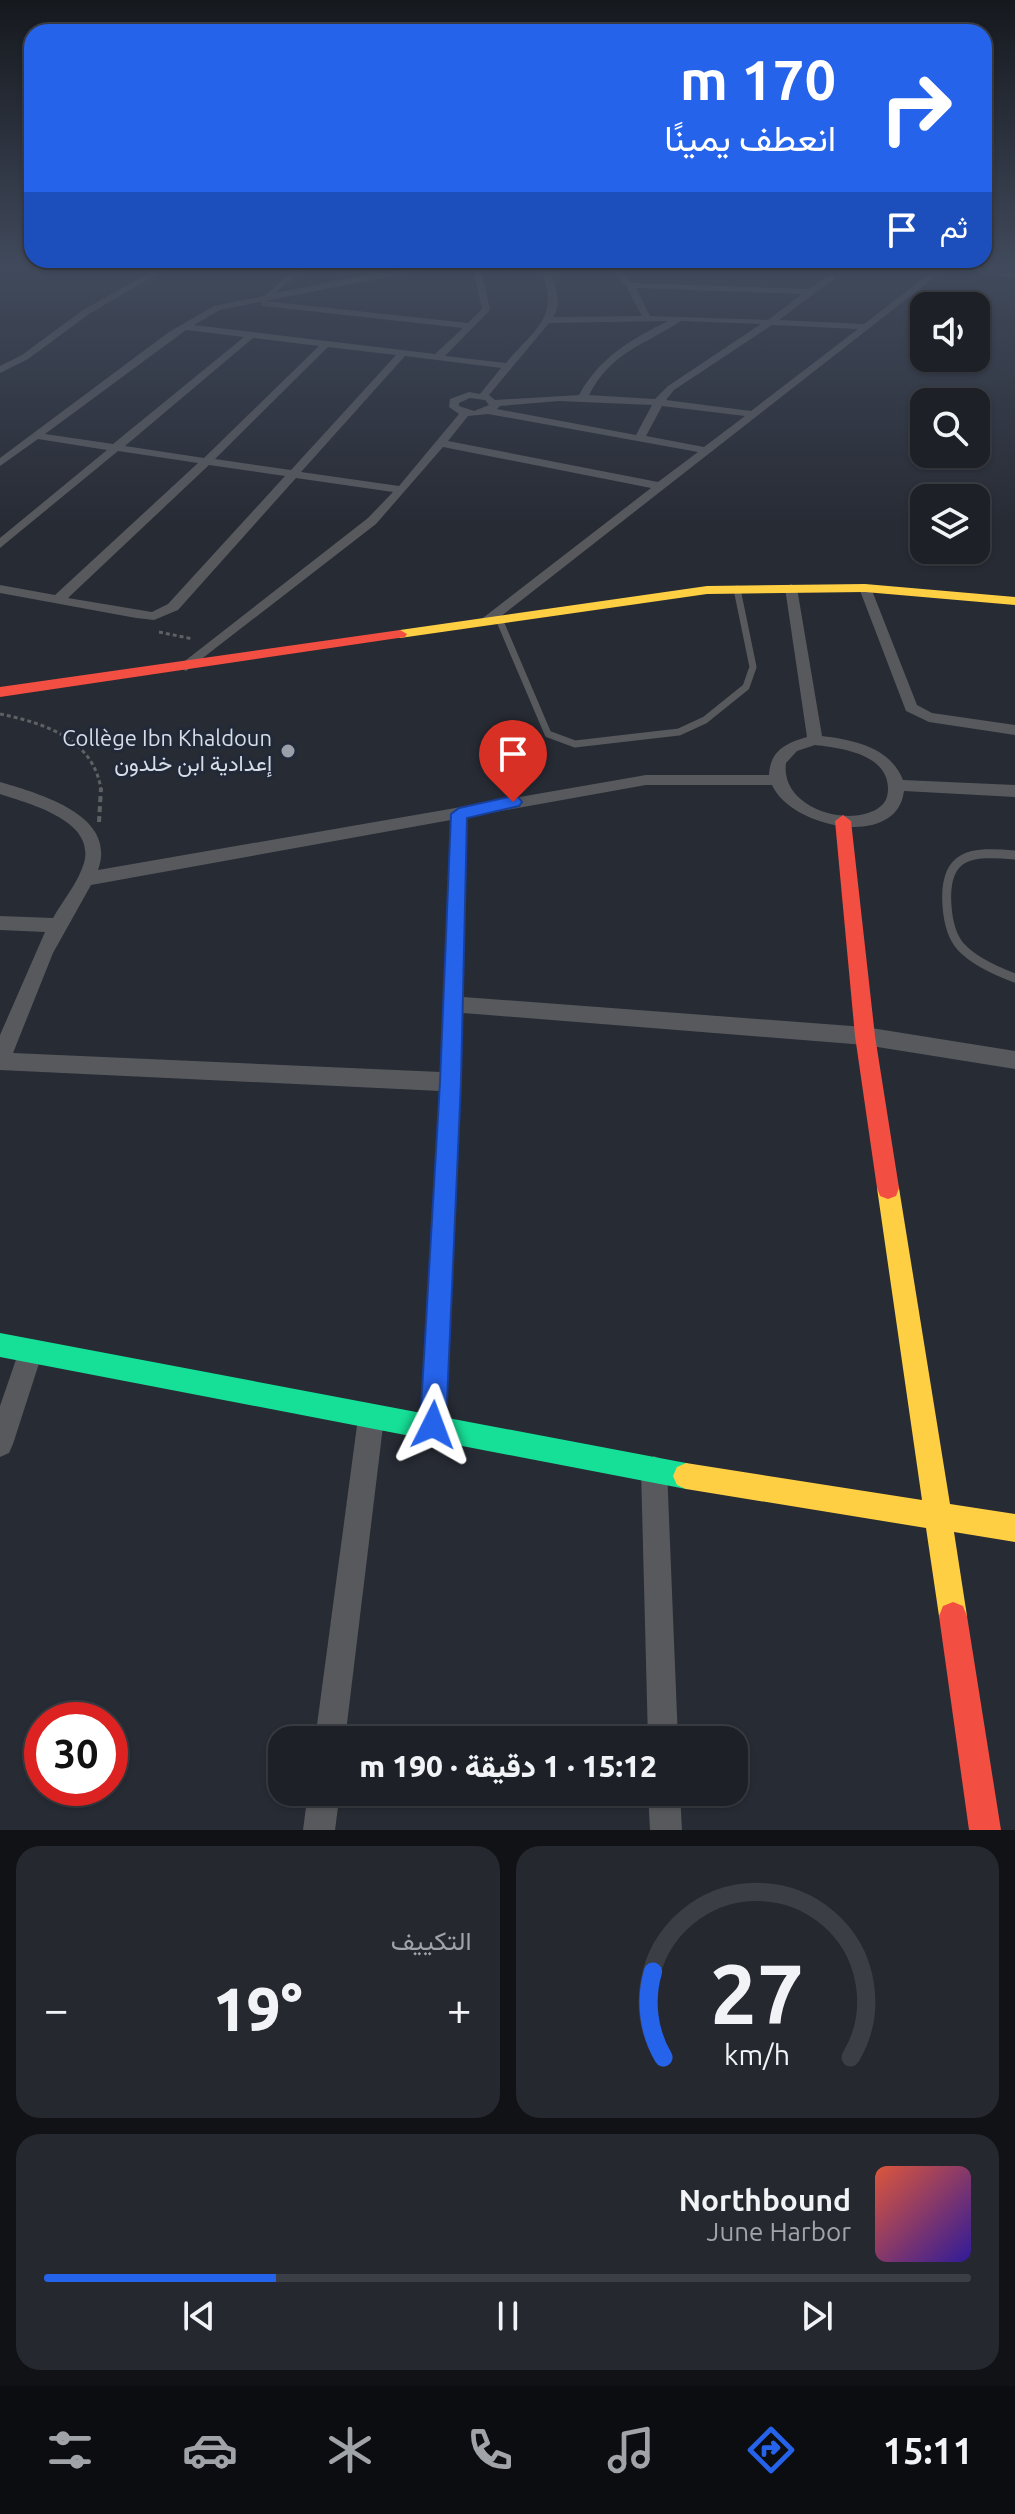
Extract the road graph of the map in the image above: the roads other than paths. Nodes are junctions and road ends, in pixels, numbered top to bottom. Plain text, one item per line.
1 (28, 354) edge
2 (145, 354) edge
3 (228, 354) edge
4 (315, 354) edge
5 (402, 354) edge
6 (420, 354) edge
7 (518, 354) edge
8 (615, 354) edge
9 (720, 354) edge
10 (831, 354) edge
11 (439, 356) joint
12 (508, 366) junction
13 (0, 370) edge
14 (483, 396) junction
15 (583, 397) junction
16 (659, 401) junction
17 (491, 407) junction
18 (465, 413) junction
19 (752, 414) junction
20 (36, 436) junction
21 (640, 438) junction
22 (440, 443) junction
23 (115, 447) junction
24 (704, 450) junction
25 (207, 461) junction
26 (0, 463) edge
27 (293, 473) junction
28 (660, 486) junction
29 (402, 490) junction
30 (0, 544) edge
31 (791, 588) junction
32 (865, 588) junction
33 (0, 589) edge
34 (737, 589) junction
35 (58, 600) junction
36 (1015, 601) edge
37 (492, 620) junction
38 (186, 667) junction
39 (0, 692) edge
40 (1015, 730) edge
41 (815, 740) junction
42 (777, 780) junction
43 (897, 785) junction
44 (0, 788) edge
45 (1015, 791) edge
46 (459, 814) junction
47 (843, 821) junction
48 (1015, 855) edge
49 (86, 879) junction
50 (0, 923) edge
51 (56, 925) junction
52 (1015, 978) edge
53 (453, 1004) junction
54 (865, 1036) junction
55 (1015, 1060) edge
56 (0, 1061) edge
57 (451, 1082) junction
58 (0, 1345) edge
59 (31, 1351) junction
60 (371, 1418) junction
61 (433, 1425) junction
62 (0, 1444) edge
63 (654, 1469) junction
64 (936, 1514) junction
65 (1015, 1528) edge
66 (332, 1726) edge
67 (663, 1726) edge
68 (322, 1806) edge
69 (665, 1806) edge
70 (319, 1830) edge
71 (666, 1830) edge
72 (985, 1830) edge

1 - 13 street
2 - 20 street
3 - 23 street
4 - 25 street
5 - 27 street
6 - 11 street
7 - 12 street
8 - 15 street
9 - 16 street
10 - 19 street
11 - 12 street
12 - 14 street
14 - 17 street
14 - 18 street
15 - 16 street
15 - 17 street
16 - 19 street
16 - 21 street
17 - 18 street
17 - 21 street
18 - 22 street
19 - 24 street
20 - 23 street
20 - 26 street
21 - 24 street
22 - 28 street
22 - 29 street
23 - 25 street
23 - 30 street
24 - 28 street
25 - 27 street
25 - 35 street
27 - 29 street
27 - 35 street
28 - 37 street
29 - 38 street
31 - 32 street
31 - 34 street
31 - 41 street
32 - 36 street
32 - 40 street
33 - 35 street
34 - 37 street
34 - 37 lane
37 - 38 street
38 - 39 street
41 - 42 street
41 - 43 street
42 - 46 street
42 - 47 street
43 - 45 street
43 - 47 street
44 - 49 street
46 - 49 street
46 - 53 street
47 - 54 street
48 - 52 lane
49 - 51 street
50 - 51 street
51 - 56 street
53 - 54 street
53 - 57 street
54 - 55 street
54 - 64 street
56 - 57 street
57 - 61 street
58 - 59 street
59 - 60 street
59 - 62 street
60 - 61 street
60 - 66 street
61 - 63 street
63 - 64 street
63 - 67 street
64 - 65 street
64 - 72 street
68 - 70 street
69 - 71 street

